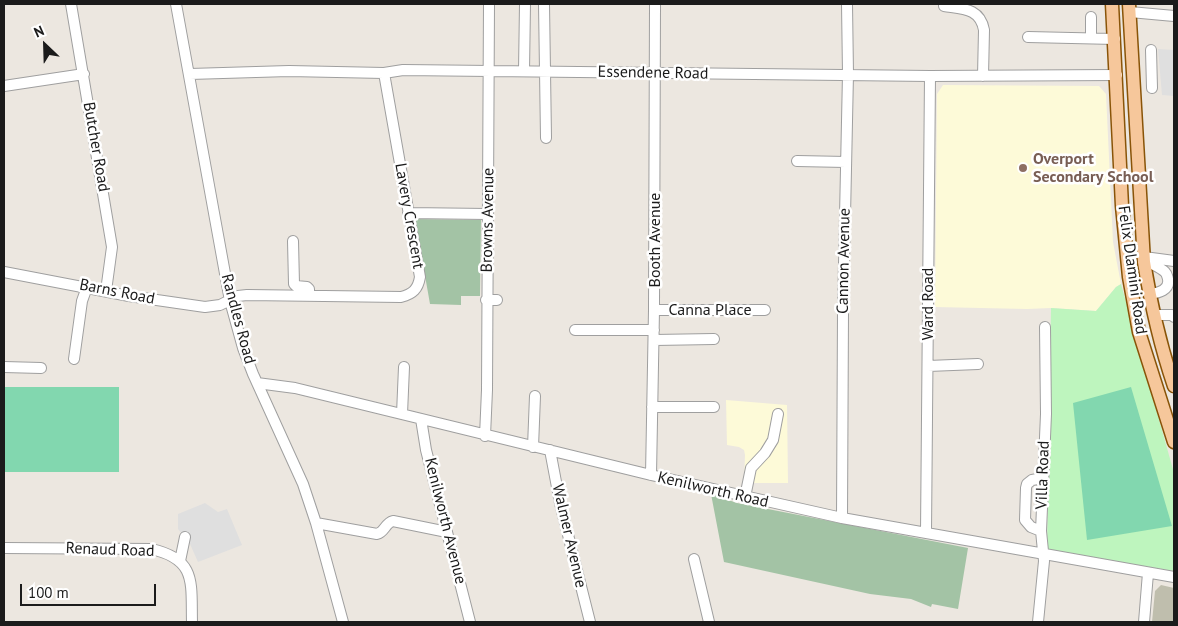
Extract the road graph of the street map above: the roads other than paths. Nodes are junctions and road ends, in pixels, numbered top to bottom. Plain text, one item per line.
1 (71, 4) edge
2 (177, 4) edge
3 (489, 4) edge
4 (525, 4) edge
5 (544, 4) edge
6 (655, 4) edge
7 (847, 4) edge
8 (1112, 4) edge
9 (944, 6) dead end
10 (1130, 8) edge
11 (1174, 16) edge
12 (1091, 17) dead end
13 (1028, 36) dead end
14 (1091, 38) junction
15 (1115, 39) junction
16 (1151, 50) dead end
17 (1133, 66) junction
18 (1151, 68) junction
19 (489, 70) junction
20 (524, 71) junction
21 (544, 71) junction
22 (656, 72) junction
23 (84, 74) junction
24 (190, 74) junction
25 (384, 74) junction
26 (848, 74) junction
27 (1117, 75) junction
28 (930, 76) junction
29 (983, 76) junction
30 (4, 86) edge
31 (1152, 88) dead end
32 (546, 138) dead end
33 (797, 160) dead end
34 (846, 162) junction
35 (1140, 201) junction
36 (408, 213) junction
37 (487, 214) junction
38 (293, 241) dead end
39 (1126, 252) junction
40 (1144, 258) junction
41 (1174, 261) edge
42 (4, 272) edge
43 (87, 286) junction
44 (106, 291) junction
45 (1150, 294) junction
46 (309, 295) junction
47 (1133, 297) junction
48 (230, 301) junction
49 (654, 310) junction
50 (765, 310) dead end
51 (1154, 315) junction
52 (1174, 317) edge
53 (1045, 327) dead end
54 (575, 330) dead end
55 (654, 335) junction
56 (714, 339) dead end
57 (1170, 357) edge
58 (74, 359) dead end
59 (978, 364) dead end
60 (928, 366) junction
61 (4, 367) edge
62 (404, 367) dead end
63 (42, 368) dead end
64 (256, 383) junction
65 (1174, 386) edge
66 (535, 396) dead end
67 (652, 407) junction
68 (714, 407) dead end
69 (402, 414) junction
70 (778, 414) dead end
71 (421, 419) junction
72 (485, 436) junction
73 (1174, 442) edge
74 (533, 446) junction
75 (550, 450) junction
76 (651, 476) junction
77 (1043, 478) junction
78 (745, 497) junction
79 (842, 518) junction
80 (316, 523) junction
81 (1041, 531) junction
82 (447, 532) junction
83 (926, 532) junction
84 (185, 537) dead end
85 (4, 548) edge
86 (1043, 554) junction
87 (694, 559) dead end
88 (180, 561) junction
89 (1148, 574) junction
90 (1174, 577) edge
91 (192, 622) edge
92 (343, 622) edge
93 (470, 622) edge
94 (590, 622) edge
95 (709, 622) edge
96 (1038, 622) edge
97 (1144, 622) edge

1 - 23 street, Butcher Road
2 - 24 street, Randles Road
3 - 19 street, Browns Avenue
4 - 20 street
5 - 21 street
6 - 22 street, Booth Avenue
7 - 26 street, Cannon Avenue
8 - 15 main road, Felix Dlamini Road
9 - 29 street
10 - 11 street
10 - 17 main road, Felix Dlamini Road
12 - 14 street
13 - 14 street
14 - 15 street
15 - 27 main road, Felix Dlamini Road
16 - 18 street
17 - 18 street
17 - 35 main road, Felix Dlamini Road
18 - 31 street
19 - 20 street, Essendene Road
19 - 25 street, Essendene Road
19 - 37 street, Browns Avenue
20 - 21 street, Essendene Road
21 - 22 street, Essendene Road
21 - 32 street
22 - 26 street, Essendene Road
22 - 49 street, Booth Avenue
23 - 30 street
23 - 44 street, Butcher Road
24 - 25 street, Essendene Road
24 - 48 street, Randles Road
25 - 36 street, Lavery Crescent
26 - 28 street, Essendene Road
26 - 34 street, Cannon Avenue
27 - 29 street, Essendene Road
27 - 39 main road, Felix Dlamini Road
28 - 29 street, Essendene Road
28 - 60 street, Ward Road
33 - 34 street
34 - 79 street, Cannon Avenue
35 - 39 main road
35 - 40 main road, Felix Dlamini Road
36 - 37 street
36 - 46 street, Lavery Crescent
37 - 72 street, Browns Avenue
38 - 46 street
39 - 47 main road, Felix Dlamini Road
40 - 41 street
40 - 45 main road, Felix Dlamini Road
40 - 45 street
40 - 47 main road
42 - 43 street, Barns Road
43 - 44 street, Barns Road
43 - 58 street
44 - 48 street, Barns Road
45 - 51 main road, Felix Dlamini Road
46 - 48 street, Lavery Crescent
47 - 73 main road, Felix Dlamini Road
48 - 64 street, Randles Road
49 - 50 street, Canna Place
49 - 55 street, Booth Avenue
51 - 52 street
51 - 57 main road, Felix Dlamini Road
53 - 77 street, Villa Road
54 - 55 street
55 - 56 street
55 - 67 street, Booth Avenue
57 - 65 main road, Felix Dlamini Road
59 - 60 street
60 - 83 street, Ward Road
61 - 63 street
62 - 69 street
64 - 69 street, Kenilworth Road
64 - 80 street, Randles Road
66 - 74 street
67 - 68 street
67 - 76 street, Booth Avenue
69 - 71 street, Kenilworth Road
70 - 78 street
71 - 72 street, Kenilworth Road
71 - 82 street, Kenilworth Avenue
72 - 74 street, Kenilworth Road
74 - 75 street, Kenilworth Road
75 - 76 street, Kenilworth Road
75 - 94 street, Walmer Avenue
76 - 78 street, Kenilworth Road
77 - 81 street, Villa Road
77 - 81 street
78 - 79 street, Kenilworth Road
79 - 83 street, Kenilworth Road
80 - 82 street
80 - 92 street, Randles Road
81 - 86 street, Villa Road
82 - 93 street, Kenilworth Avenue
83 - 86 street, Kenilworth Road
84 - 88 street
85 - 88 street, Renaud Road
86 - 89 street, Kenilworth Road
86 - 96 street, Villa Road
87 - 95 street
88 - 91 street
89 - 90 street, Kenilworth Road
89 - 97 street

